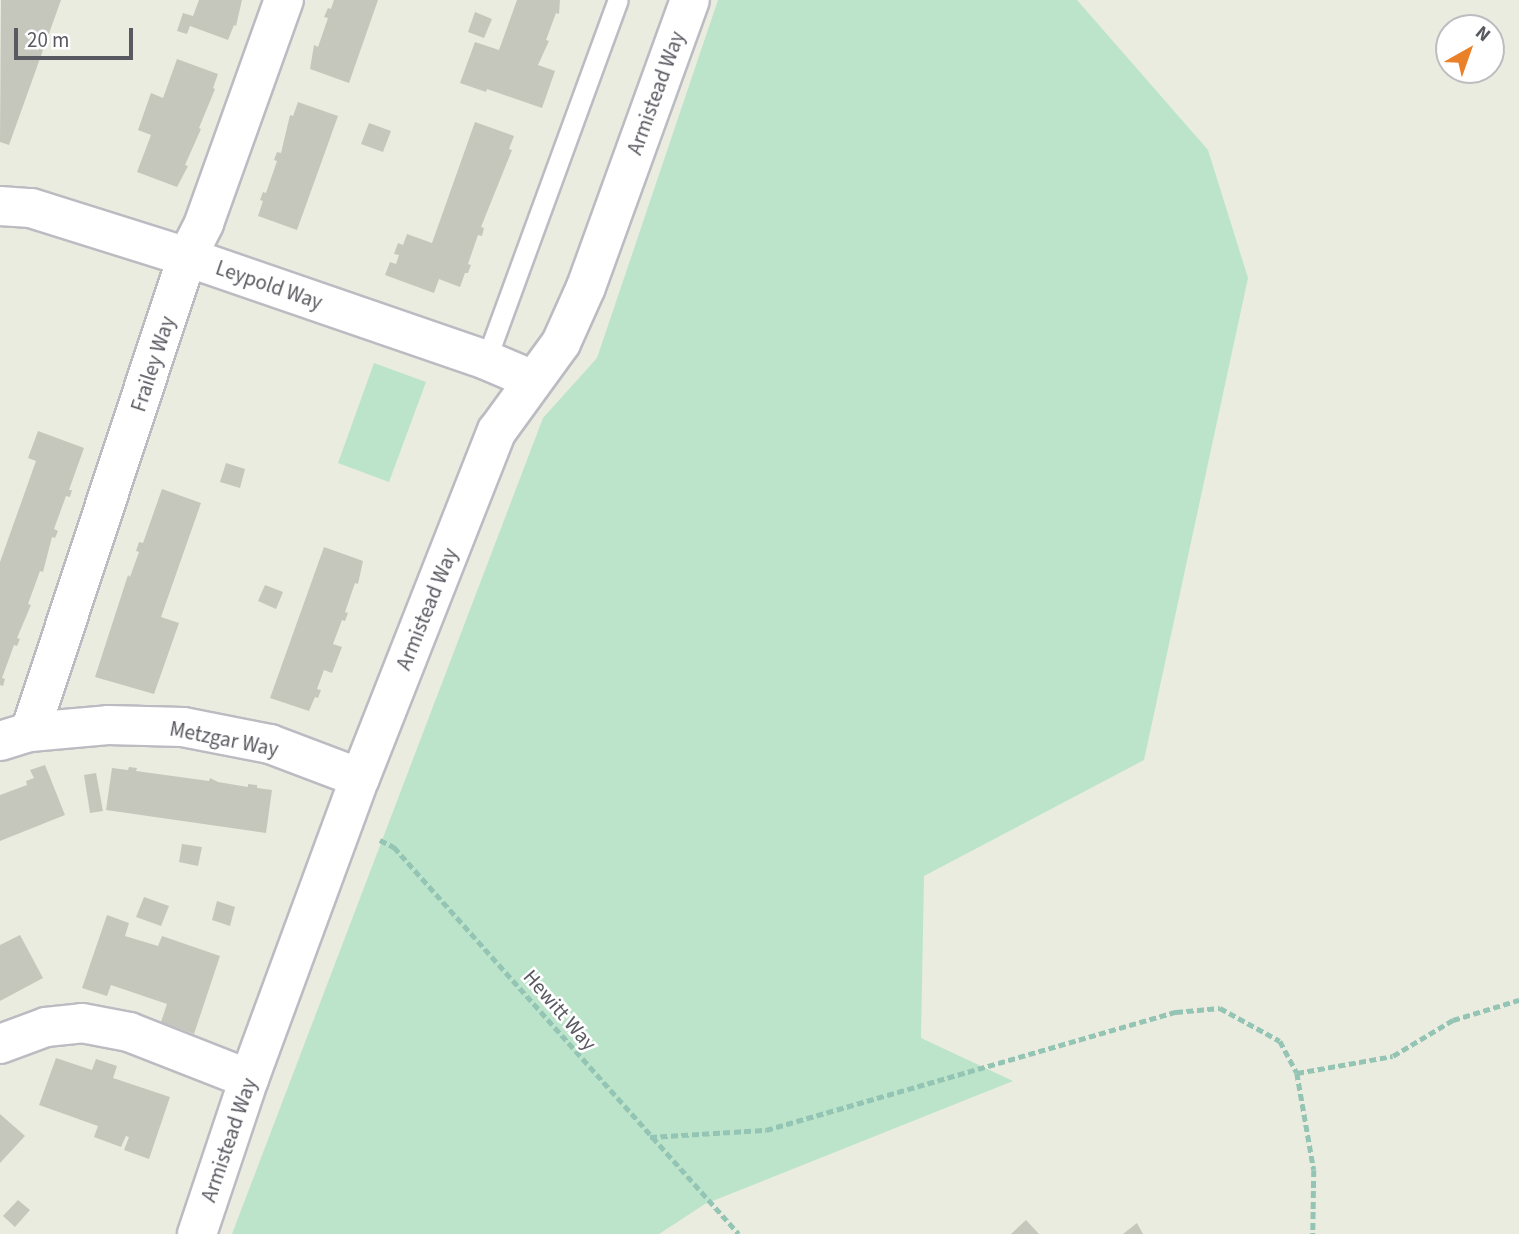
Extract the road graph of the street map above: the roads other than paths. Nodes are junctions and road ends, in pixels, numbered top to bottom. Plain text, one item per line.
1 (284, 0) edge
2 (618, 0) edge
3 (690, 0) edge
4 (0, 206) edge
5 (187, 257) junction
6 (486, 360) junction
7 (533, 380) junction
8 (15, 736) edge
9 (360, 778) junction
10 (0, 1044) edge
11 (249, 1079) junction
12 (197, 1234) edge

1 - 5 street, Frailey Way
2 - 6 lane
3 - 7 street, Armistead Way
4 - 5 street, Leypold Way
5 - 6 street, Leypold Way
5 - 8 street, Frailey Way
6 - 7 street, Leypold Way
7 - 9 street, Armistead Way
8 - 9 street, Metzgar Way
9 - 11 street, Armistead Way
10 - 11 street
11 - 12 street, Armistead Way

